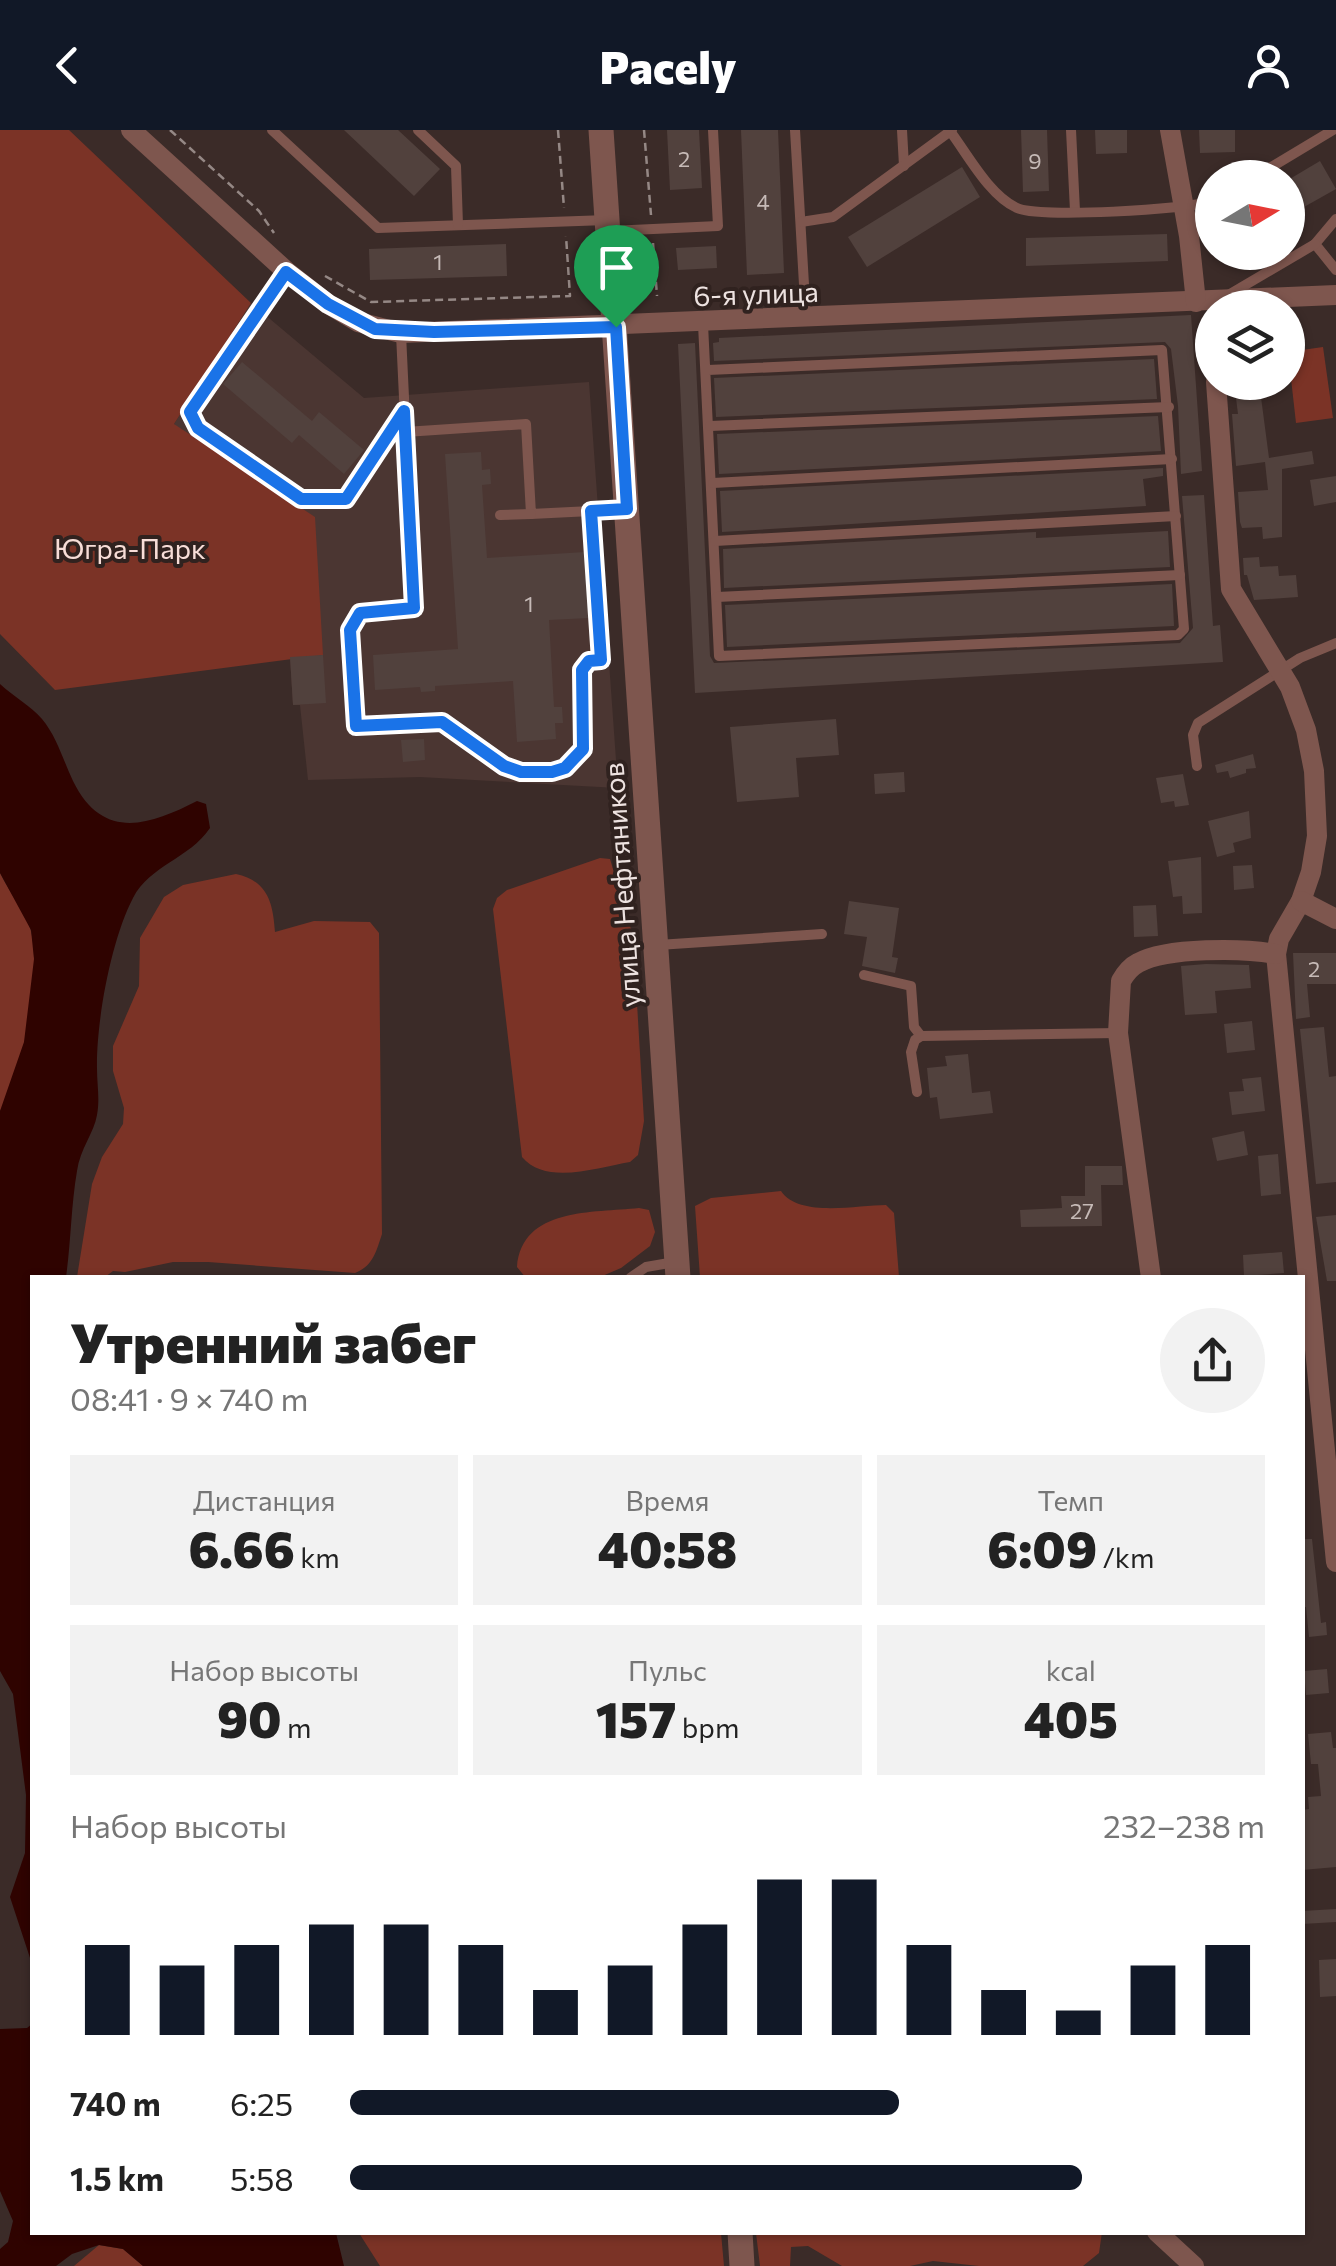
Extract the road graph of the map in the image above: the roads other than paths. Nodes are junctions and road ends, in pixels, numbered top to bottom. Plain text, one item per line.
1 (272, 130) edge
2 (418, 130) edge
3 (601, 130) edge
4 (713, 130) edge
5 (795, 130) edge
6 (902, 130) edge
7 (1071, 130) edge
8 (1170, 130) edge
9 (1333, 130) edge
10 (951, 131) edge
11 (139, 133) edge
12 (1283, 160) edge
13 (904, 166) junction
14 (1195, 205) edge
15 (1184, 208) junction
16 (1075, 210) junction
17 (1336, 218) edge
18 (800, 222) junction
19 (458, 225) junction
20 (608, 226) junction
21 (1315, 244) junction
22 (1336, 270) edge
23 (286, 272) junction
24 (1206, 290) edge
25 (1234, 290) edge
26 (1336, 296) edge
27 (1305, 298) edge
28 (1195, 305) edge
29 (806, 319) junction
30 (703, 324) junction
31 (616, 327) junction
32 (401, 333) junction
33 (708, 370) junction
34 (1217, 400) edge
35 (1168, 406) junction
36 (404, 411) junction
37 (710, 426) junction
38 (406, 432) junction
39 (1172, 459) junction
40 (712, 483) junction
41 (627, 509) junction
42 (591, 511) junction
43 (531, 514) junction
44 (500, 515) dead end
45 (1176, 516) junction
46 (714, 541) junction
47 (1180, 575) junction
48 (717, 597) junction
49 (1336, 644) edge
50 (1281, 671) junction
51 (1197, 766) dead end
52 (1300, 901) junction
53 (1336, 919) edge
54 (822, 934) dead end
55 (656, 945) junction
56 (1276, 954) junction
57 (864, 975) dead end
58 (1118, 1032) junction
59 (921, 1036) junction
60 (916, 1092) dead end
61 (677, 1270) edge
62 (634, 1275) edge
63 (1151, 1275) edge
64 (1336, 1562) edge
65 (740, 2235) edge
66 (1160, 2235) edge
67 (742, 2266) edge
68 (1194, 2266) edge

1 - 19 lane
2 - 19 lane
3 - 20 street, улица Нефтяников
4 - 20 lane
5 - 18 lane
6 - 13 lane
7 - 16 lane
8 - 15 street
9 - 12 lane
10 - 13 lane
10 - 16 lane
11 - 23 street, 6-я улица
13 - 18 lane
14 - 15 lane
15 - 16 lane
15 - 24 street
17 - 21 lane
18 - 29 lane
19 - 20 lane
20 - 31 street, улица Нефтяников
21 - 22 lane
21 - 25 lane
23 - 32 street, 6-я улица
23 - 36 lane
26 - 27 street, 6-я улица
28 - 29 street, 6-я улица
29 - 30 street, 6-я улица
30 - 31 street, 6-я улица
30 - 33 lane
31 - 32 street, 6-я улица
31 - 41 street, улица Нефтяников
32 - 36 lane
33 - 35 lane
33 - 37 lane
34 - 50 street
35 - 37 lane
35 - 39 lane
36 - 38 lane
37 - 40 lane
38 - 42 lane
38 - 43 lane
39 - 40 lane
39 - 45 lane
40 - 46 lane
41 - 42 lane
41 - 55 street, улица Нефтяников
42 - 43 lane
43 - 44 lane
45 - 46 lane
45 - 47 lane
46 - 48 lane
47 - 48 lane
47 - 48 lane
49 - 50 lane
50 - 51 lane
50 - 52 street
52 - 53 street
52 - 56 street
54 - 55 lane
55 - 61 street, улица Нефтяников
56 - 58 street
56 - 64 street
57 - 59 lane
58 - 59 lane
58 - 63 street
59 - 60 lane
61 - 62 lane
65 - 67 street
66 - 68 street

